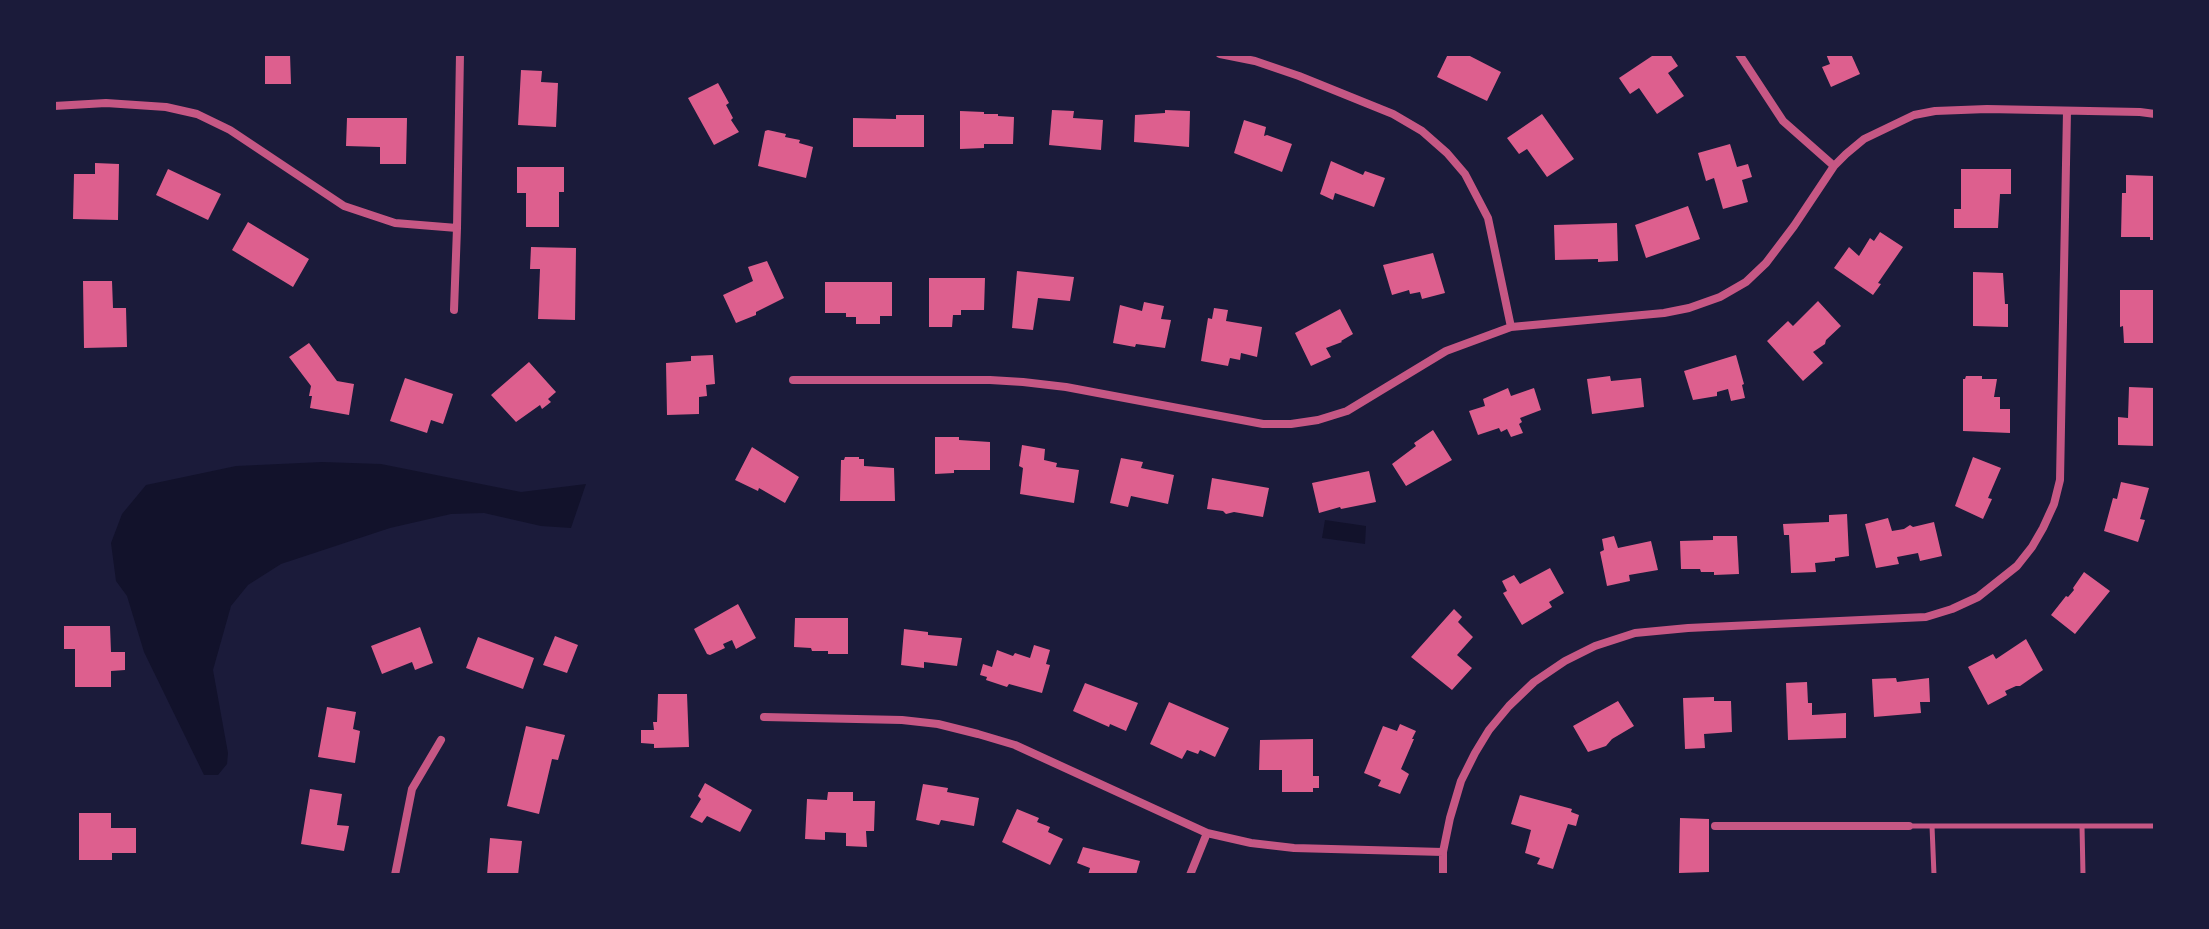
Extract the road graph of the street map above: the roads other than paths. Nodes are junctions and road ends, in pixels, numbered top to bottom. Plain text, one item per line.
1 (460, 54) edge
2 (1220, 54) edge
3 (1739, 54) edge
4 (54, 106) edge
5 (2067, 111) junction
6 (2155, 114) edge
7 (1834, 166) junction
8 (457, 228) junction
9 (454, 310) dead end
10 (1511, 327) junction
11 (793, 380) dead end
12 (764, 717) dead end
13 (441, 740) dead end
14 (1715, 826) dead end
15 (1909, 826) joint
16 (1932, 826) junction
17 (2082, 826) junction
18 (2155, 826) edge
19 (1207, 833) junction
20 (1443, 852) junction
21 (395, 875) edge
22 (1190, 875) edge
23 (1443, 875) edge
24 (1934, 875) edge
25 (2083, 875) edge

1 - 8 street
2 - 10 street
3 - 7 street
4 - 8 street
5 - 6 street
5 - 7 street
5 - 20 street
7 - 10 street
8 - 9 street
10 - 11 street
12 - 19 street
13 - 21 street
14 - 15 street
15 - 16 lane
16 - 17 lane
16 - 24 lane
17 - 18 lane
17 - 25 lane
19 - 20 street
19 - 22 street
20 - 23 street

